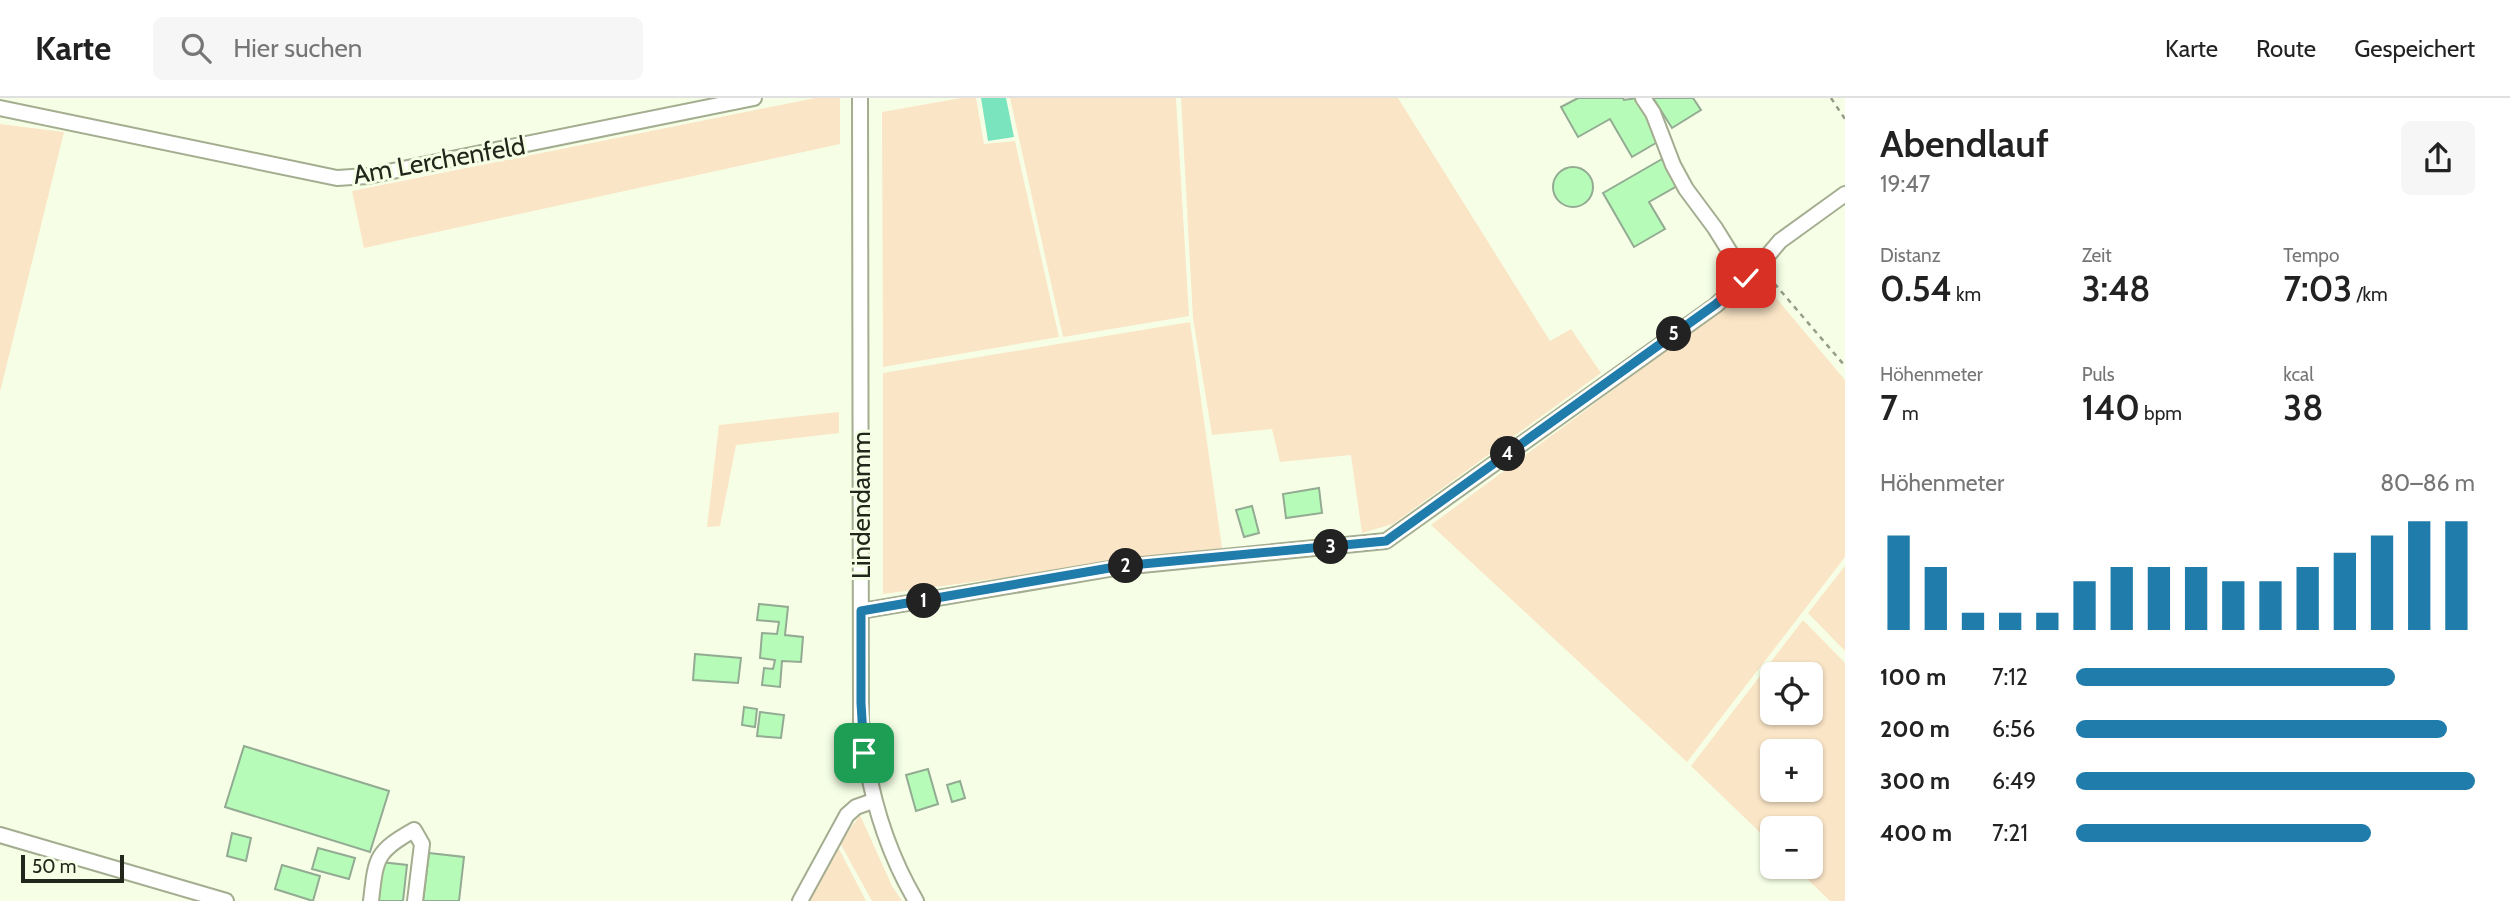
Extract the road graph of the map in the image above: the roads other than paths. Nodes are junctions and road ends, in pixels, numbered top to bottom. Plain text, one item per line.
1 (754, 98) edge
2 (859, 98) edge
3 (1643, 98) edge
4 (0, 108) edge
5 (1845, 194) edge
6 (1746, 278) junction
7 (861, 611) junction
8 (873, 801) junction
9 (0, 835) edge
10 (226, 901) edge
11 (372, 901) edge
12 (415, 901) edge
13 (800, 901) edge
14 (916, 901) edge

1 - 4 street, Am Lerchenfeld
2 - 7 street, Lindendamm
3 - 6 street
5 - 6 street
6 - 7 street
7 - 8 street, Lindendamm
8 - 13 street
8 - 14 street, Lindendamm
9 - 10 street
11 - 12 street

